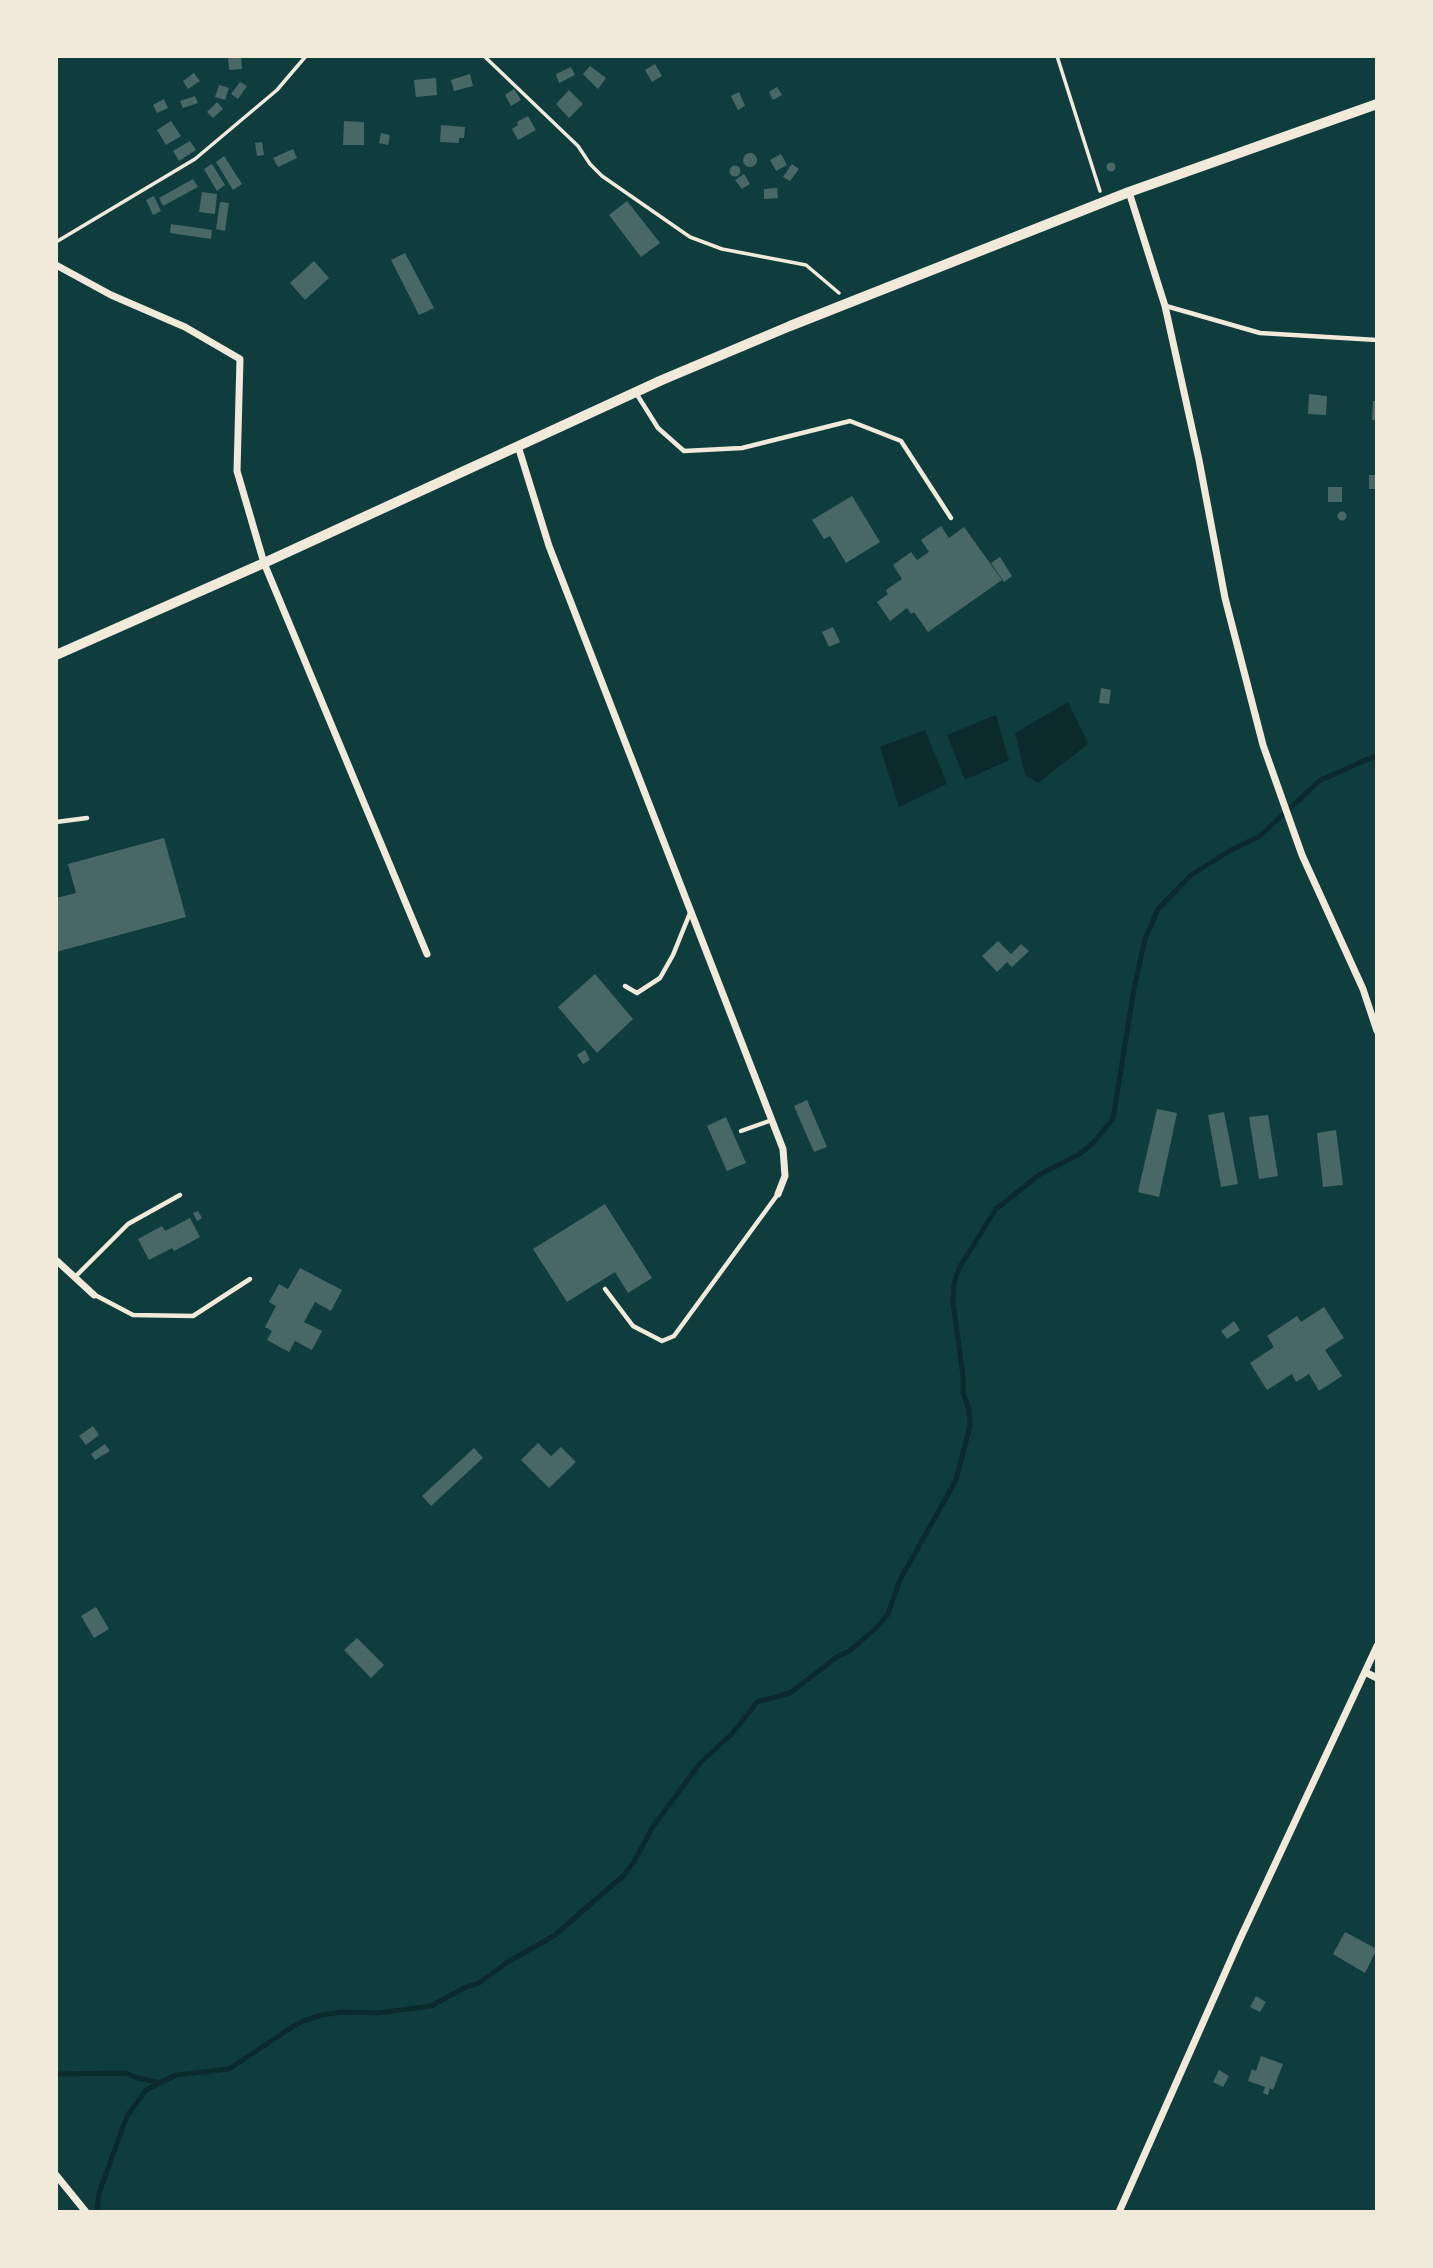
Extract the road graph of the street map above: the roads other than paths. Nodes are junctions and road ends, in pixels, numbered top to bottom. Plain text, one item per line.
1 (1377, 104) edge
2 (1129, 192) junction
3 (56, 265) edge
4 (1165, 306) junction
5 (1377, 340) edge
6 (635, 392) junction
7 (518, 446) junction
8 (951, 518) dead end
9 (264, 563) junction
10 (56, 655) edge
11 (87, 818) dead end
12 (56, 822) edge
13 (690, 912) junction
14 (427, 954) dead end
15 (625, 986) dead end
16 (1377, 1031) edge
17 (773, 1120) junction
18 (741, 1131) dead end
19 (778, 1194) joint
20 (180, 1195) dead end
21 (56, 1260) edge
22 (75, 1277) junction
23 (250, 1279) dead end
24 (605, 1289) dead end
25 (94, 1295) joint
26 (1377, 1646) edge
27 (1365, 1672) junction
28 (1377, 1678) edge
29 (56, 2175) edge
30 (86, 2212) edge
31 (1119, 2212) edge

1 - 2 street
2 - 4 street
2 - 6 street
3 - 9 street
4 - 5 lane
4 - 16 street
6 - 7 street
6 - 8 lane
7 - 9 street
7 - 13 street
9 - 10 street
9 - 14 street
11 - 12 lane
13 - 15 lane
13 - 17 street
17 - 18 lane
17 - 19 street
19 - 24 lane
20 - 22 lane
21 - 22 street
22 - 25 street
23 - 25 lane
26 - 27 street
27 - 28 street
27 - 31 street
29 - 30 street

